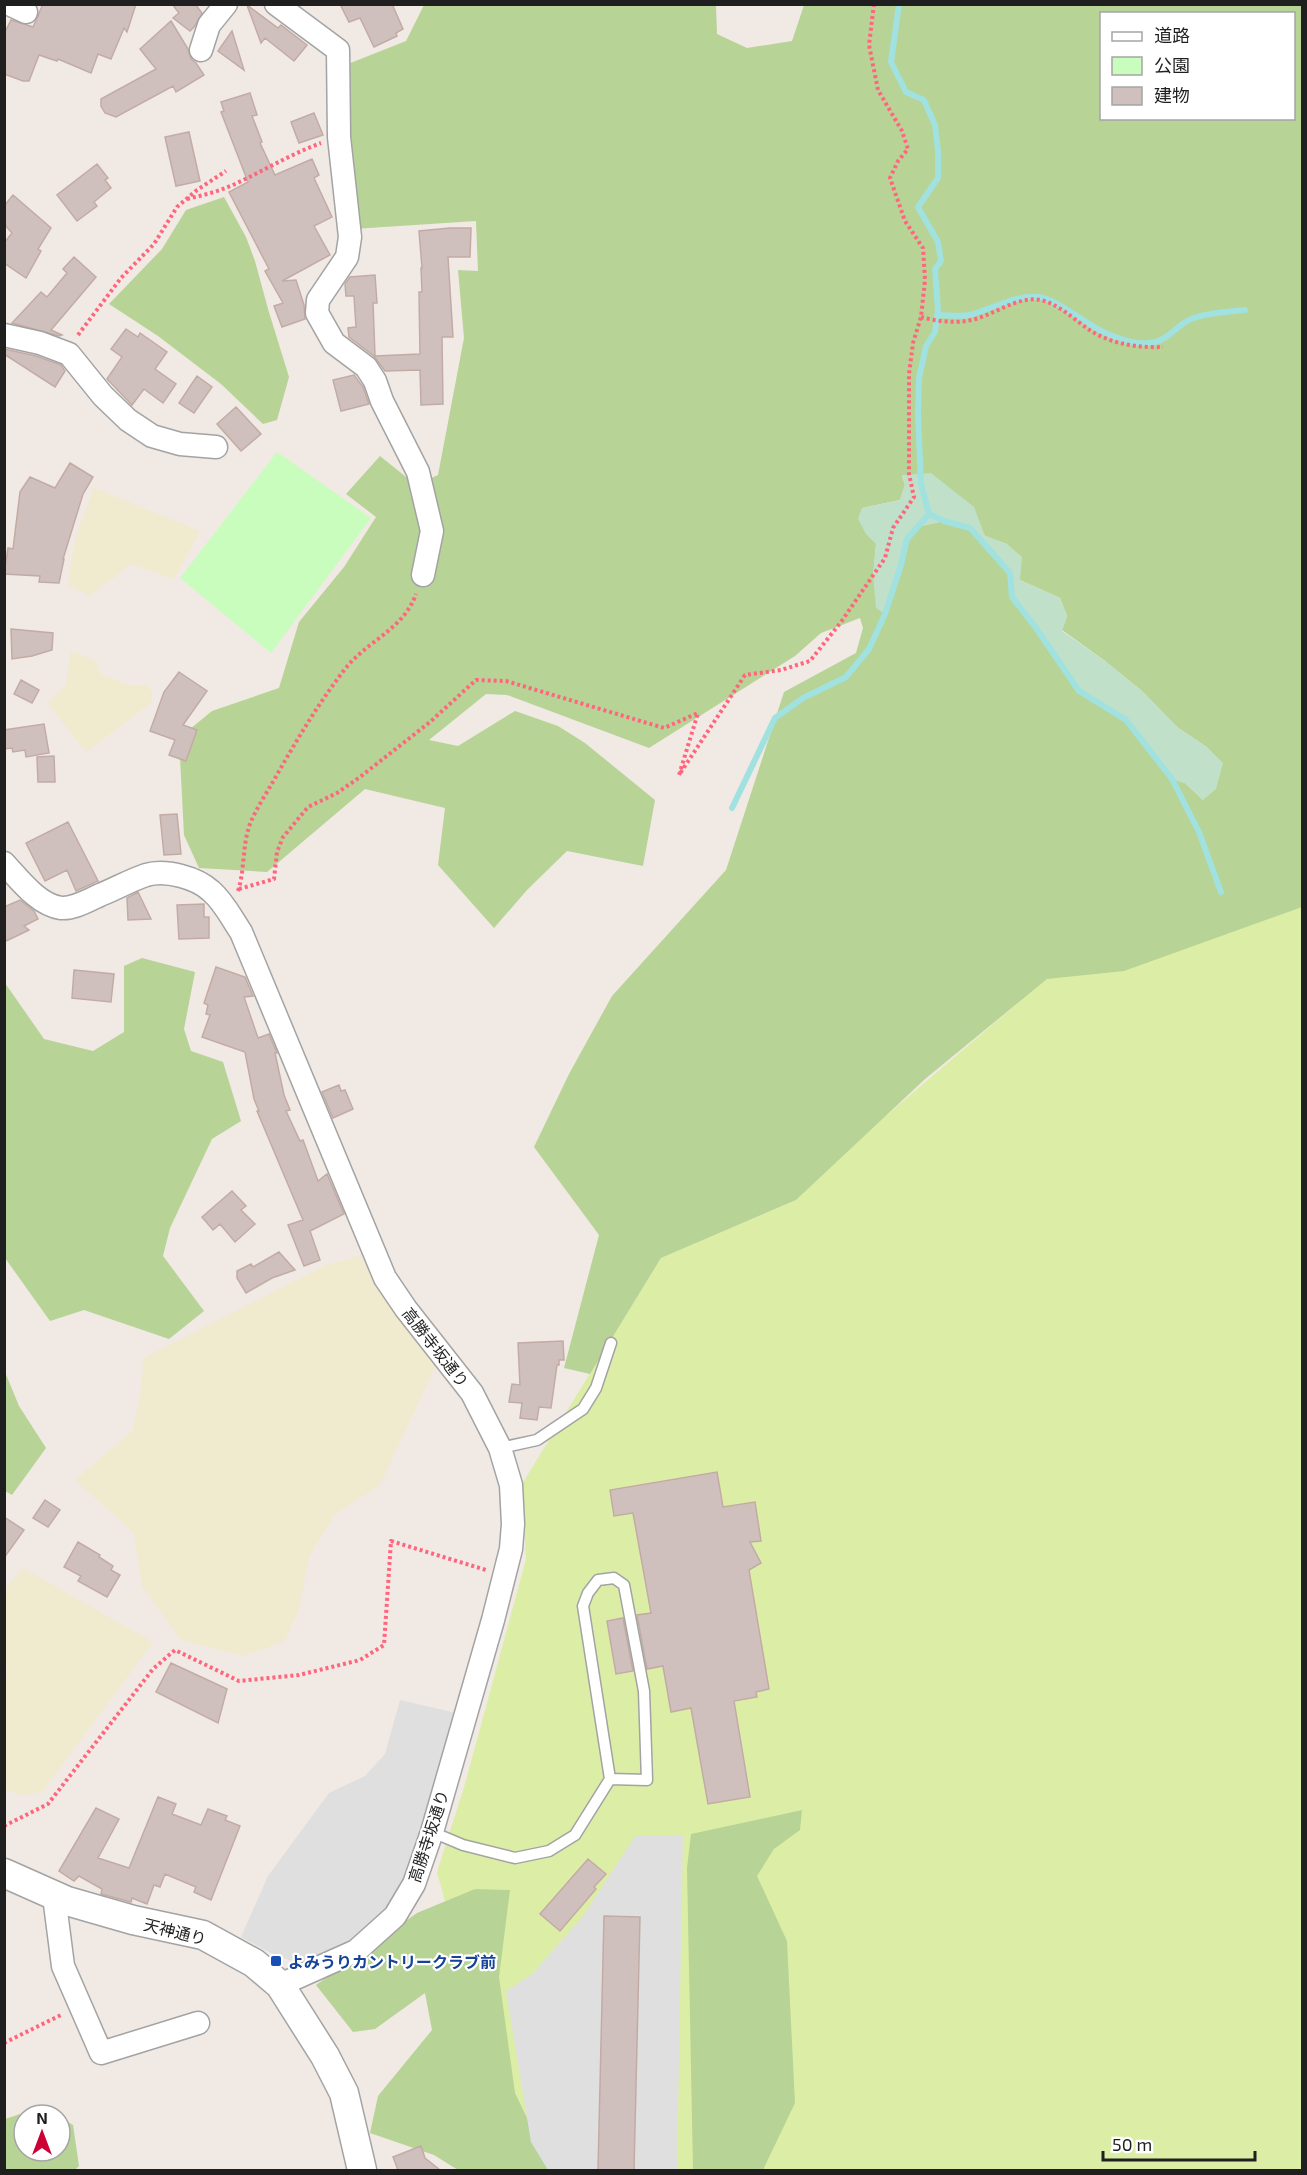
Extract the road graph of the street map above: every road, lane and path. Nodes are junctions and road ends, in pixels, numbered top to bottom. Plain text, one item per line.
1 (226, 4) edge
2 (276, 4) edge
3 (874, 5) edge
4 (201, 50) dead end
5 (339, 137) junction
6 (226, 171) dead end
7 (187, 199) junction
8 (921, 317) junction
9 (4, 335) edge
10 (1163, 347) dead end
11 (65, 353) junction
12 (216, 447) dead end
13 (423, 575) joint
14 (4, 863) edge
15 (239, 889) junction
16 (226, 910) junction
17 (611, 1343) dead end
18 (500, 1448) junction
19 (504, 1576) junction
20 (610, 1779) junction
21 (4, 1826) edge
22 (432, 1832) junction
23 (4, 1873) edge
24 (54, 1896) junction
25 (280, 1984) junction
26 (79, 2007) junction
27 (198, 2023) dead end
28 (4, 2043) edge
29 (362, 2170) edge

1 - 4 street
2 - 5 street
3 - 8 path
5 - 7 path
5 - 13 street
6 - 7 path
7 - 11 path
8 - 10 path
8 - 15 path
9 - 11 street
11 - 12 street
13 - 15 path
14 - 16 street, 高勝寺坂通り
15 - 16 path
16 - 18 street, 高勝寺坂通り
17 - 18 lane
18 - 19 street, 高勝寺坂通り
19 - 21 path
19 - 22 street, 高勝寺坂通り
20 - 20 lane
20 - 22 lane
22 - 25 street, 高勝寺坂通り
23 - 24 street, 天神通り
24 - 25 street, 天神通り
24 - 26 street
25 - 29 street, 天神通り
26 - 27 street
26 - 28 path

